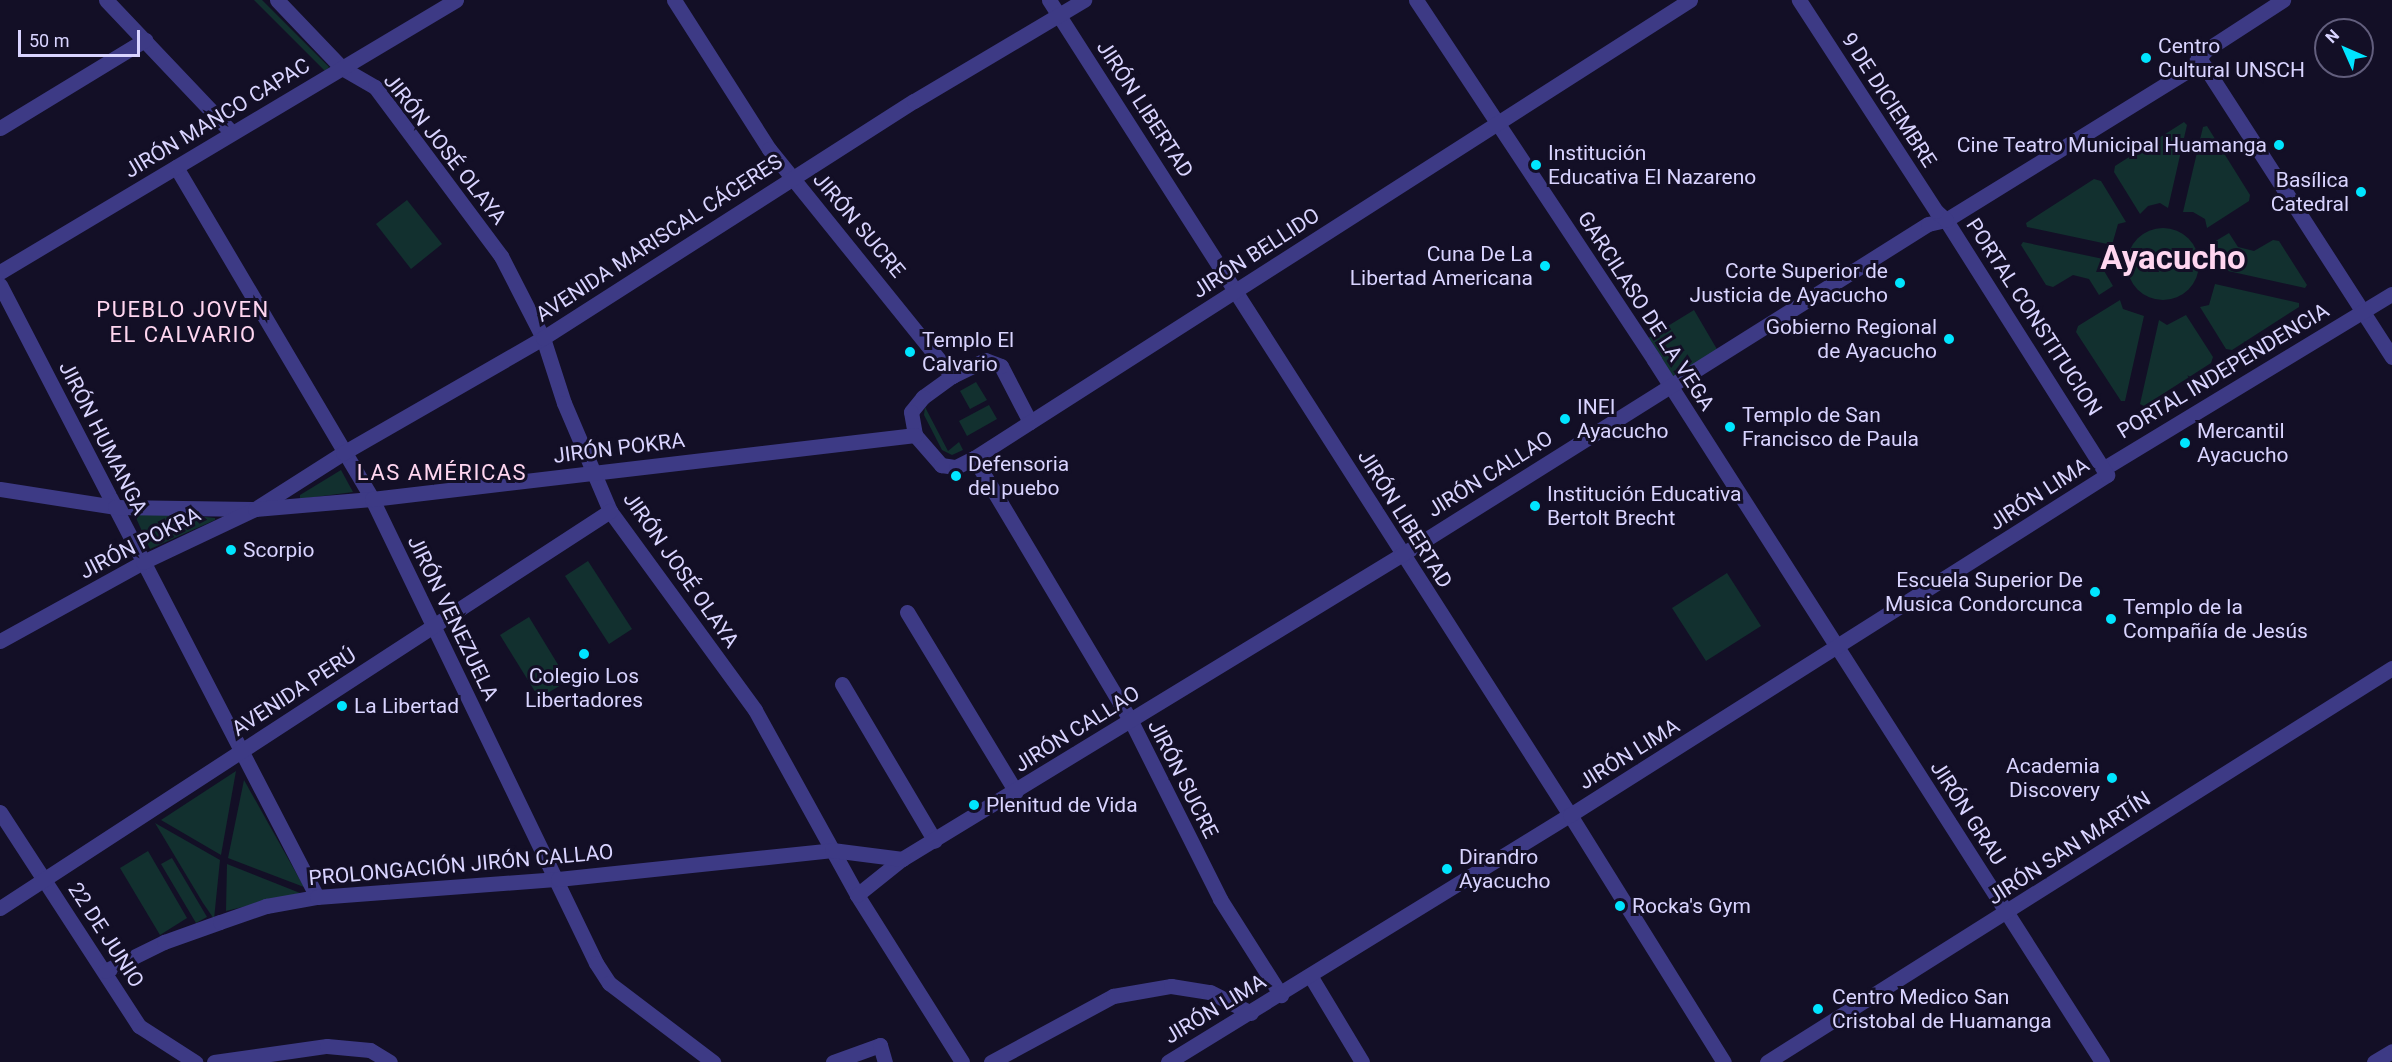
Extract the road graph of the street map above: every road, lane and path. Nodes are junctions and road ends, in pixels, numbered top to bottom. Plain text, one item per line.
1 (106, 0) edge
2 (277, 0) edge
3 (456, 0) edge
4 (674, 0) edge
5 (1049, 0) edge
6 (1084, 0) edge
7 (1416, 0) edge
8 (1690, 0) edge
9 (1799, 0) edge
10 (2283, 0) edge
11 (1059, 16) junction
12 (145, 40) junction
13 (2198, 56) junction
14 (342, 68) junction
15 (1496, 121) junction
16 (0, 128) edge
17 (232, 134) junction
18 (177, 167) junction
19 (792, 177) junction
20 (1946, 220) junction
21 (0, 272) edge
22 (0, 285) edge
23 (1237, 291) junction
24 (2392, 294) edge
25 (2361, 312) junction
26 (543, 338) junction
27 (2392, 357) edge
28 (952, 376) junction
29 (1670, 386) junction
30 (1030, 422) junction
31 (915, 435) junction
32 (343, 453) junction
33 (974, 458) junction
34 (595, 471) junction
35 (2106, 471) junction
36 (0, 489) edge
37 (372, 499) junction
38 (115, 507) junction
39 (255, 509) junction
40 (610, 511) junction
41 (1401, 555) junction
42 (142, 562) junction
43 (907, 612) dead end
44 (434, 626) junction
45 (0, 641) edge
46 (1837, 648) junction
47 (2392, 668) edge
48 (842, 684) dead end
49 (1131, 721) junction
50 (241, 751) junction
51 (1016, 792) junction
52 (0, 812) edge
53 (1570, 815) junction
54 (935, 841) junction
55 (832, 850) junction
56 (902, 859) junction
57 (44, 878) junction
58 (558, 879) junction
59 (857, 895) junction
60 (317, 897) junction
61 (0, 908) edge
62 (2007, 914) junction
63 (105, 971) junction
64 (1311, 977) junction
65 (1281, 995) junction
66 (1251, 1013) junction
67 (2392, 1051) edge
68 (195, 1062) edge
69 (214, 1062) edge
70 (390, 1062) edge
71 (713, 1062) edge
72 (833, 1062) edge
73 (885, 1062) edge
74 (962, 1062) edge
75 (991, 1062) edge
76 (1168, 1062) edge
77 (1362, 1062) edge
78 (1724, 1062) edge
79 (1767, 1062) edge
80 (2102, 1062) edge
81 (2374, 1062) edge

1 - 12 street
2 - 14 street, JIRÓN JOSÉ OLAYA
3 - 14 street, JIRÓN MANCO CAPAC
4 - 19 street, JIRÓN SUCRE
5 - 11 street, JIRÓN LIBERTAD
6 - 11 street, AVENIDA MARISCAL CÁCERES
7 - 15 street, GARCILASO DE LA VEGA
8 - 15 street, JIRÓN BELLIDO
9 - 20 street, 9 DE DICIEMBRE
10 - 13 street, JIRÓN CALLAO
11 - 19 street, AVENIDA MARISCAL CÁCERES
11 - 23 street, JIRÓN LIBERTAD
12 - 16 street
12 - 17 street
13 - 20 street, JIRÓN CALLAO
13 - 25 street
14 - 17 street, JIRÓN MANCO CAPAC
14 - 26 street, JIRÓN JOSÉ OLAYA
15 - 23 street, JIRÓN BELLIDO
15 - 29 street, GARCILASO DE LA VEGA
17 - 18 street, JIRÓN MANCO CAPAC
18 - 21 street, JIRÓN MANCO CAPAC
18 - 32 street, JIRÓN VENEZUELA
19 - 26 street, AVENIDA MARISCAL CÁCERES
19 - 28 street, JIRÓN SUCRE
20 - 29 street, JIRÓN CALLAO
20 - 35 street, PORTAL CONSTITUCION
22 - 38 street, JIRÓN HUMANGA
23 - 30 street, JIRÓN BELLIDO
23 - 41 street, JIRÓN LIBERTAD
24 - 25 street, PORTAL INDEPENDENCIA
25 - 27 street
25 - 35 street, PORTAL INDEPENDENCIA
26 - 32 street, AVENIDA MARISCAL CÁCERES
26 - 34 street, JIRÓN JOSÉ OLAYA
28 - 30 street
28 - 31 street
29 - 41 street, JIRÓN CALLAO
29 - 46 street, GARCILASO DE LA VEGA
30 - 33 street, JIRÓN BELLIDO
31 - 33 street, JIRÓN BELLIDO
31 - 34 street, JIRÓN POKRA
32 - 37 street, JIRÓN VENEZUELA
32 - 39 street, AVENIDA MARISCAL CÁCERES
33 - 49 street, JIRÓN SUCRE
34 - 37 street, JIRÓN POKRA
34 - 40 street, JIRÓN JOSÉ OLAYA
35 - 46 street, JIRÓN LIMA
36 - 38 street
37 - 39 street, JIRÓN POKRA
37 - 44 street, JIRÓN VENEZUELA
38 - 39 street
38 - 42 street, JIRÓN HUMANGA
39 - 42 street, JIRÓN POKRA
40 - 44 street, AVENIDA PERÚ
40 - 55 street, JIRÓN JOSÉ OLAYA
41 - 49 street, JIRÓN CALLAO
41 - 53 street, JIRÓN LIBERTAD
42 - 45 street, JIRÓN POKRA
42 - 50 street, JIRÓN HUMANGA
43 - 51 street
44 - 50 street, AVENIDA PERÚ
44 - 58 street, JIRÓN VENEZUELA
46 - 53 street, JIRÓN LIMA
46 - 62 street, JIRÓN GRAU
47 - 62 street, JIRÓN SAN MARTÍN
48 - 54 street
49 - 51 street, JIRÓN CALLAO
49 - 65 street, JIRÓN SUCRE
50 - 57 street, AVENIDA PERÚ
50 - 60 street, JIRÓN HUMANGA
51 - 54 street, JIRÓN CALLAO
52 - 57 street, 22 DE JUNIO
53 - 64 street, JIRÓN LIMA
53 - 78 street, JIRÓN LIBERTAD
54 - 56 street, JIRÓN CALLAO
55 - 56 street
55 - 58 street, PROLONGACIÓN JIRÓN CALLAO
55 - 59 street, JIRÓN JOSÉ OLAYA
56 - 59 street, JIRÓN CALLAO
57 - 61 street, AVENIDA PERÚ
57 - 63 street, 22 DE JUNIO
58 - 60 street, PROLONGACIÓN JIRÓN CALLAO
58 - 71 street, JIRÓN VENEZUELA
59 - 74 street, JIRÓN JOSÉ OLAYA
60 - 63 street, PROLONGACIÓN JIRÓN CALLAO
62 - 79 street, JIRÓN SAN MARTÍN
62 - 80 street, JIRÓN GRAU
63 - 68 street, 22 DE JUNIO
64 - 65 street, JIRÓN LIMA
64 - 77 street
65 - 66 street, JIRÓN LIMA
66 - 75 street
66 - 76 street, JIRÓN LIMA
67 - 81 street
69 - 70 street
72 - 73 street

